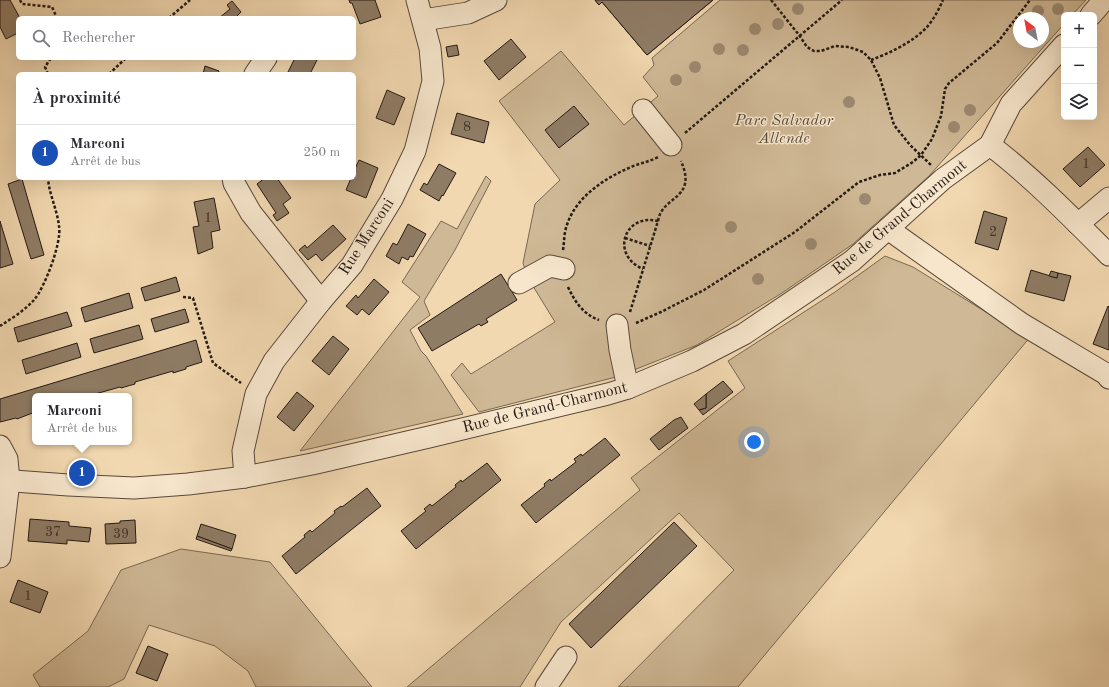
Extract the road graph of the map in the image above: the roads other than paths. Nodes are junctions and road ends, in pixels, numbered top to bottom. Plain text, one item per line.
1 (417, 0) edge
2 (496, 0) edge
3 (1104, 0) edge
4 (1094, 12) edge
5 (423, 20) junction
6 (1061, 48) edge
7 (265, 60) edge
8 (256, 72) edge
9 (644, 110) dead end
10 (671, 145) road end
11 (990, 145) junction
12 (233, 180) edge
13 (1109, 198) edge
14 (1078, 224) junction
15 (888, 229) junction
16 (1109, 255) edge
17 (564, 269) road end
18 (519, 283) dead end
19 (321, 301) junction
20 (622, 326) road end
21 (1109, 378) edge
22 (628, 388) junction
23 (0, 446) edge
24 (245, 477) junction
25 (4, 480) edge
26 (0, 557) edge
27 (566, 657) dead end
28 (546, 687) edge

1 - 5 street, Rue Marconi
2 - 5 street
3 - 4 street
5 - 19 street, Rue Marconi
6 - 11 street, Rue de Grand-Charmont
7 - 8 street
9 - 10 street
11 - 14 street
11 - 15 street, Rue de Grand-Charmont
12 - 19 street
13 - 14 street
14 - 16 street
15 - 21 street
15 - 22 street, Rue de Grand-Charmont
17 - 18 street
19 - 24 street, Rue Marconi
20 - 22 street
22 - 24 street, Rue de Grand-Charmont
23 - 25 street
24 - 25 street, Rue de Grand-Charmont
25 - 26 street
27 - 28 street

